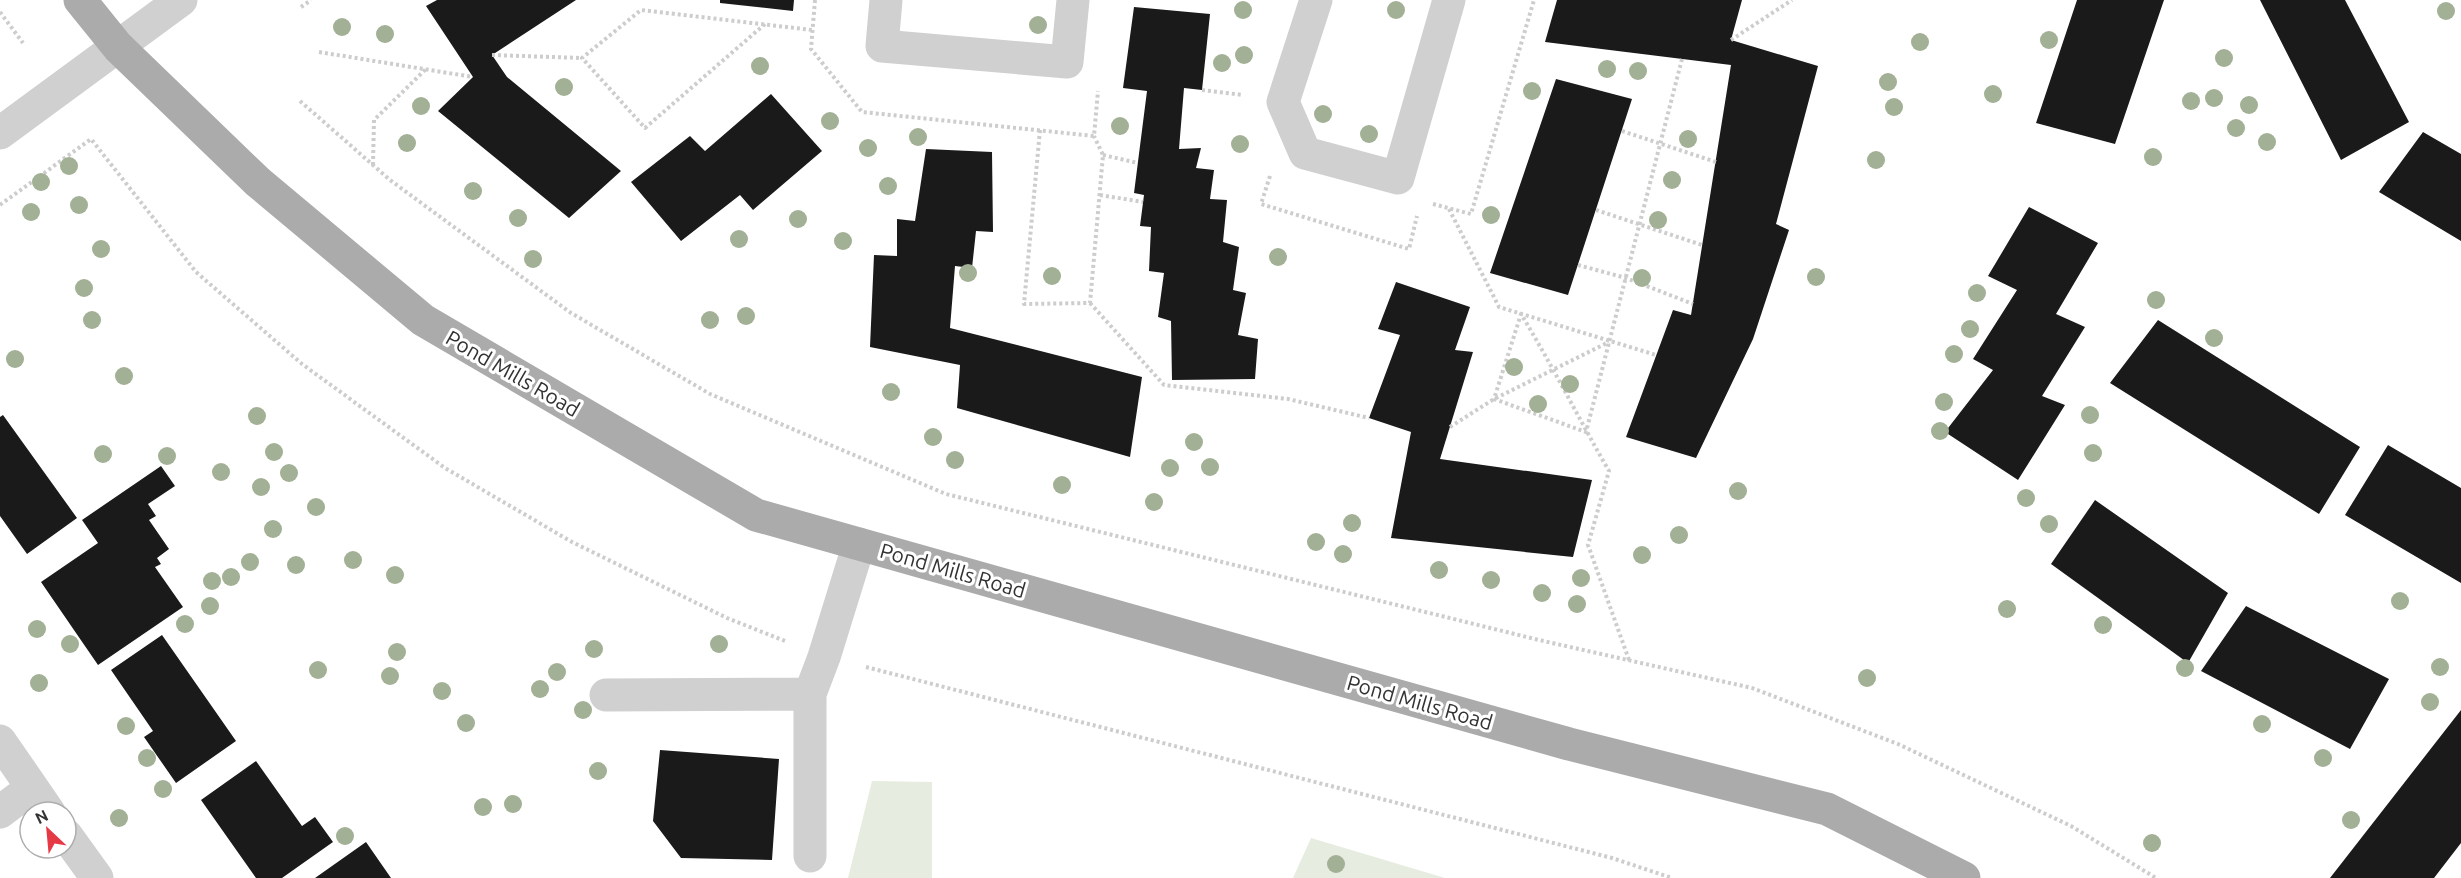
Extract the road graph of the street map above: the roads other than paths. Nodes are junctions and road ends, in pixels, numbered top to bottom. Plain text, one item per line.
1 (80, 0) edge
2 (181, 0) edge
3 (886, 0) edge
4 (1073, 0) edge
5 (1316, 0) edge
6 (1449, 0) edge
7 (118, 48) junction
8 (0, 133) edge
9 (859, 544) junction
10 (810, 694) junction
11 (606, 695) dead end
12 (0, 741) edge
13 (41, 800) edge
14 (18, 807) edge
15 (0, 812) edge
16 (78, 852) edge
17 (810, 856) dead end
18 (97, 878) edge
19 (1964, 878) edge

1 - 7 main road, Pond Mills Road
2 - 7 street
3 - 4 street
5 - 6 street
7 - 8 street
7 - 9 main road, Pond Mills Road
9 - 10 street
9 - 19 main road, Pond Mills Road
10 - 11 street
10 - 17 street
12 - 13 street
14 - 15 street
16 - 18 street

